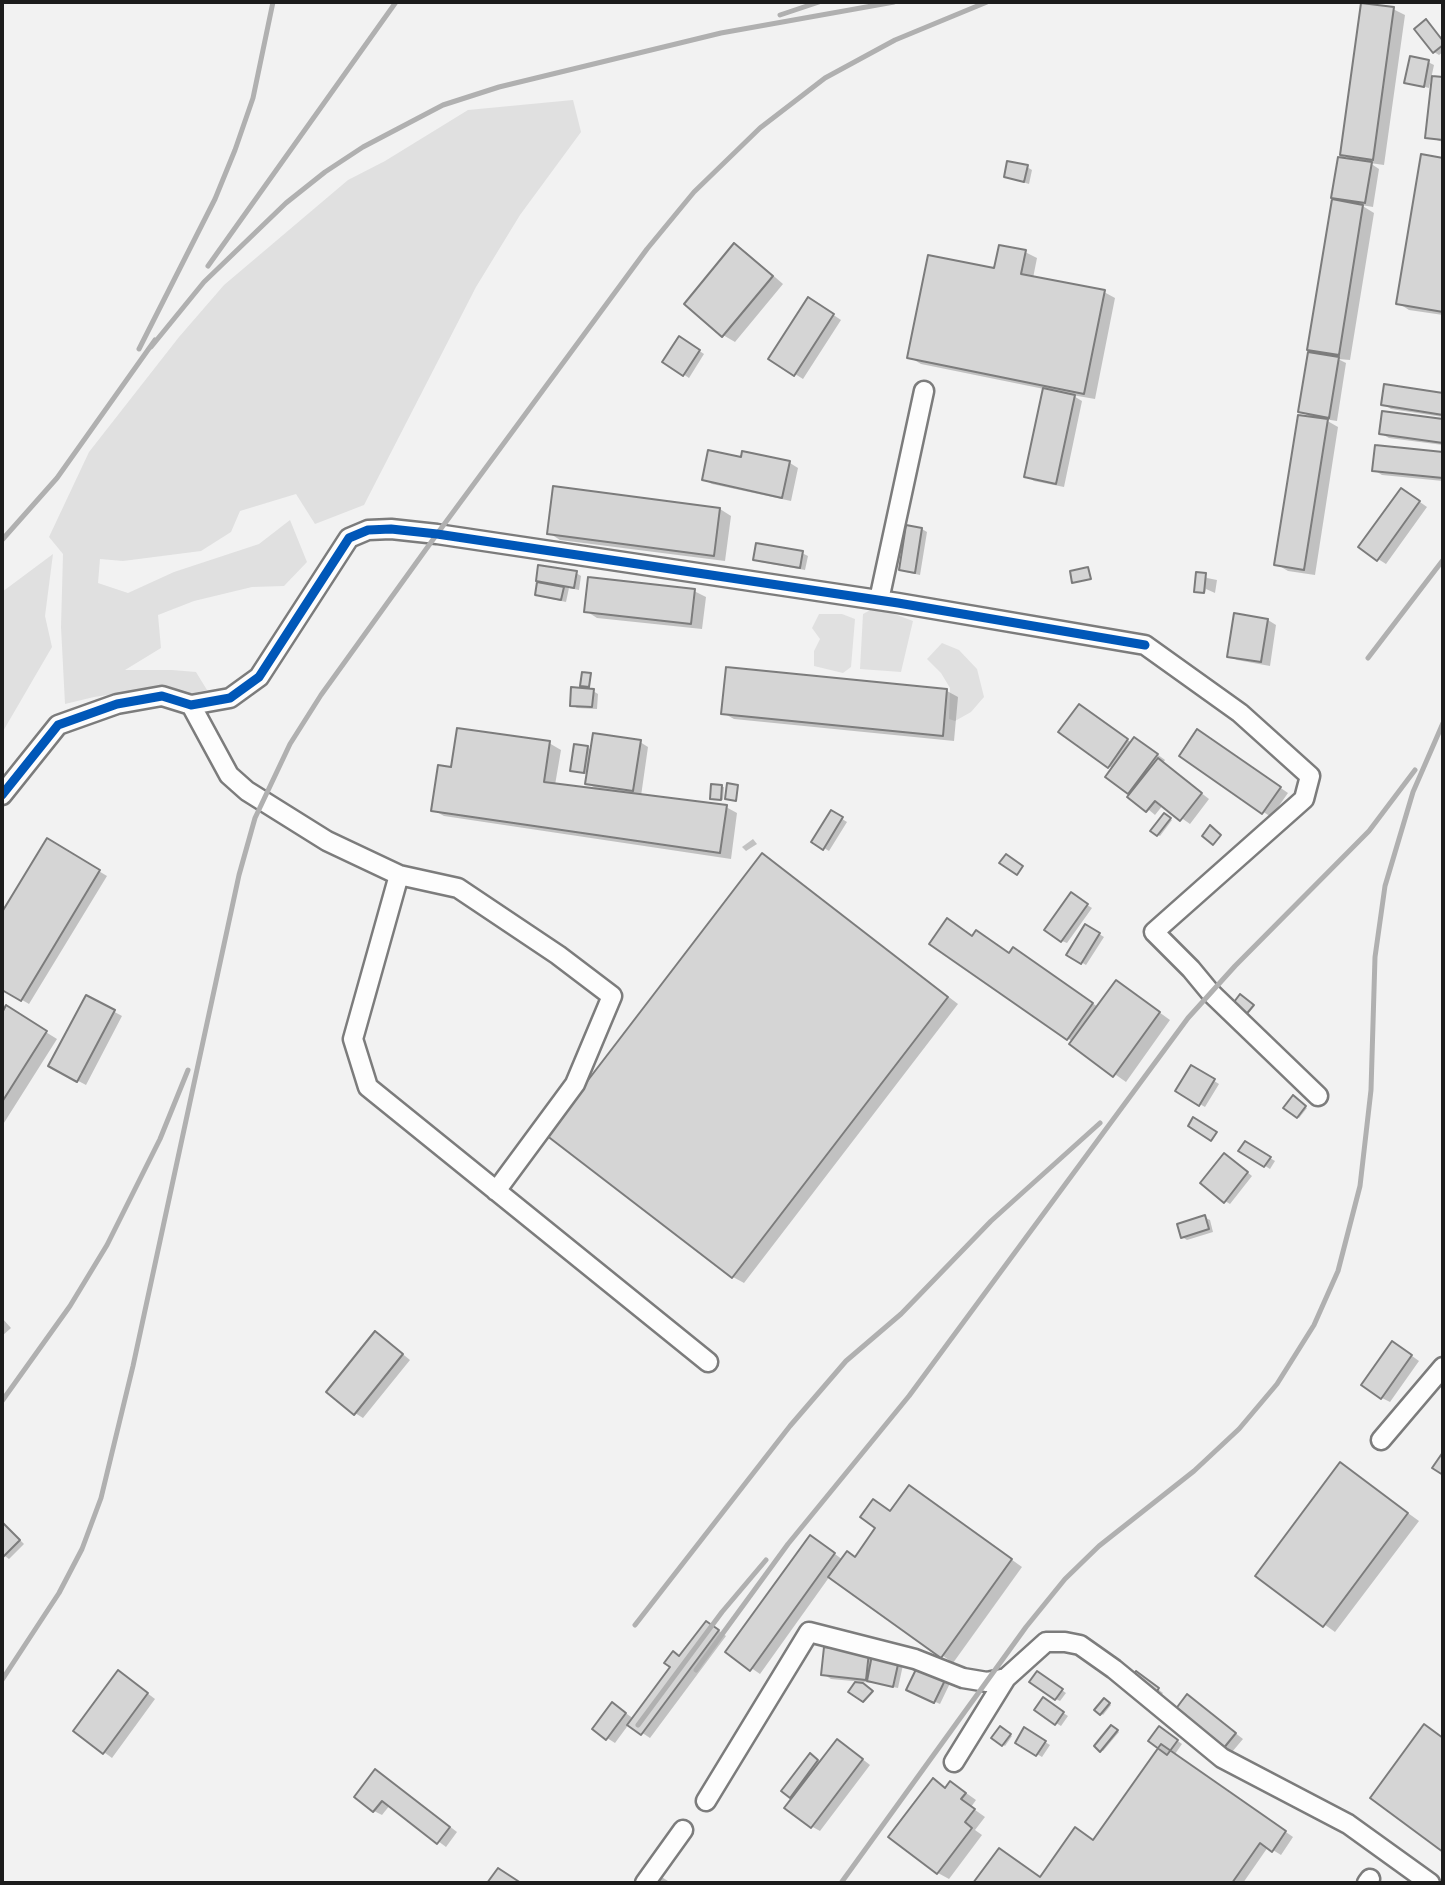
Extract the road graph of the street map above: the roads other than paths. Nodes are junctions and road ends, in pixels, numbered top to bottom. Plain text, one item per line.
1 (924, 391) dead end
2 (879, 600) junction
3 (191, 705) junction
4 (2, 795) edge
5 (399, 875) junction
6 (1318, 1096) dead end
7 (496, 1191) junction
8 (708, 1362) dead end
9 (1443, 1367) edge
10 (1381, 1440) dead end
11 (1006, 1678) junction
12 (954, 1762) dead end
13 (706, 1801) dead end
14 (682, 1830) dead end
15 (645, 1883) edge
16 (1430, 1883) edge

1 - 2 street
2 - 3 street
2 - 6 street
3 - 4 street
3 - 5 street
5 - 7 street
5 - 7 street
7 - 8 street
9 - 10 street
11 - 12 street
11 - 13 street
11 - 16 street
14 - 15 street

